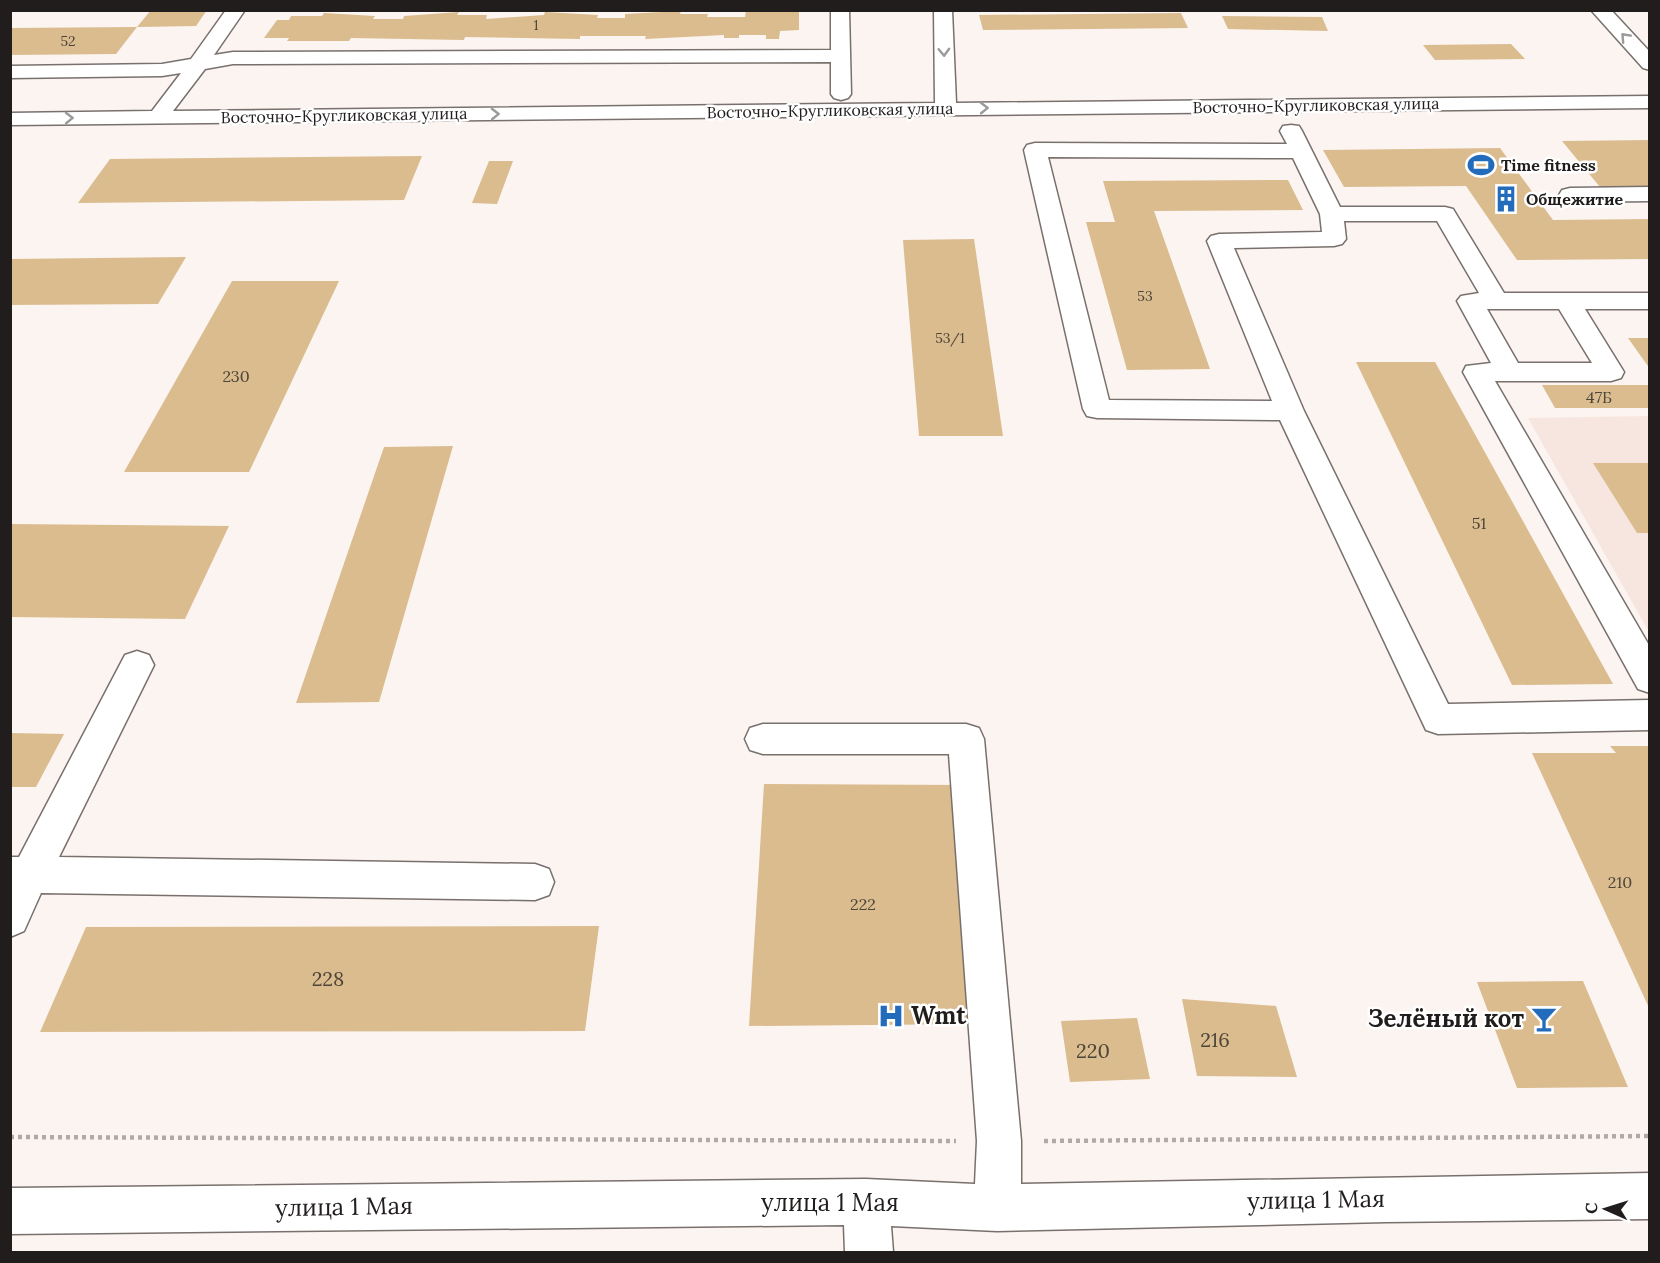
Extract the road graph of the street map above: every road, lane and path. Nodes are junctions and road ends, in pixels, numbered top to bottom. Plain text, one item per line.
1 (236, 10) edge
2 (840, 10) edge
3 (943, 10) edge
4 (1600, 10) edge
5 (842, 56) junction
6 (198, 64) junction
7 (1650, 64) edge
8 (10, 72) edge
9 (1650, 88) edge
10 (841, 94) junction
11 (946, 101) junction
12 (1650, 102) edge
13 (10, 103) edge
14 (1278, 105) junction
15 (164, 109) junction
16 (10, 119) edge
17 (1300, 151) junction
18 (1650, 194) edge
19 (1570, 195) dead end
20 (1332, 214) junction
21 (1650, 301) edge
22 (1496, 302) junction
23 (1568, 302) junction
24 (1509, 372) junction
25 (1290, 411) junction
26 (137, 665) dead end
27 (1650, 679) edge
28 (1650, 715) edge
29 (763, 739) dead end
30 (20, 875) edge
31 (535, 882) dead end
32 (10, 918) edge
33 (1650, 1136) edge
34 (10, 1137) edge
35 (999, 1141) junction
36 (1650, 1196) edge
37 (866, 1202) junction
38 (997, 1208) junction
39 (10, 1211) edge
40 (869, 1252) edge

1 - 6 street
2 - 5 street
3 -> 11 street
7 -> 4 street
5 - 6 street
5 - 10 street
6 - 8 street
6 - 15 street
9 - 11 street, Восточно-Кругликовская улица
10 - 11 street, Восточно-Кругликовская улица
10 - 15 street, Восточно-Кругликовская улица
11 -> 14 street, Восточно-Кругликовская улица
15 -> 11 street, Восточно-Кругликовская улица
12 - 14 street, Восточно-Кругликовская улица
13 - 15 street, Восточно-Кругликовская улица
14 - 17 street
16 -> 15 street, Восточно-Кругликовская улица
17 - 20 street
17 - 25 street
18 - 19 street
20 - 22 street
20 - 25 street
21 - 23 street
22 - 23 street
22 - 24 street
23 - 24 street
24 - 27 street
25 - 28 street
26 - 30 street
29 - 35 street
30 - 31 street
30 - 32 street
33 - 35 path
34 - 35 path
35 - 38 street
36 - 38 street, улица 1 Мая
37 - 38 street, улица 1 Мая
37 - 39 street, улица 1 Мая
37 - 40 street

